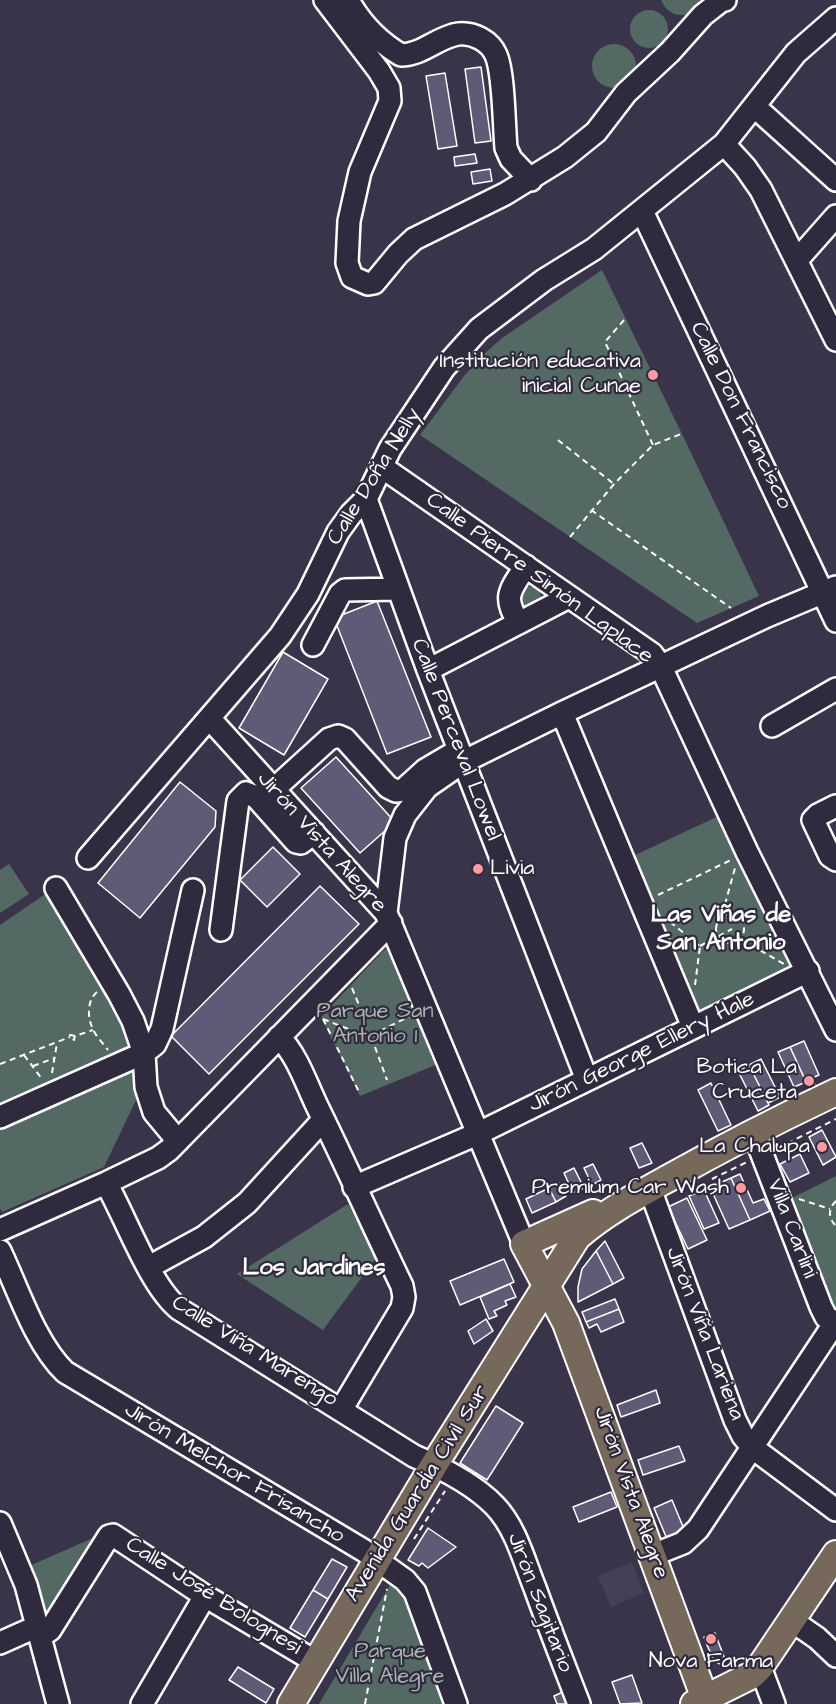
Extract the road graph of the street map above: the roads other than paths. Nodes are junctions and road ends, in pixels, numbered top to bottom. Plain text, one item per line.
1 (325, 0) edge
2 (348, 0) edge
3 (725, 0) edge
4 (836, 19) edge
5 (401, 55) junction
6 (389, 88) junction
7 (754, 106) junction
8 (724, 144) junction
9 (531, 180) junction
10 (836, 180) edge
11 (642, 211) junction
12 (836, 216) edge
13 (797, 260) junction
14 (836, 339) edge
15 (382, 467) junction
16 (366, 499) junction
17 (525, 566) junction
18 (398, 589) junction
19 (830, 590) edge
20 (569, 597) junction
21 (836, 621) edge
22 (519, 623) junction
23 (313, 645) dead end
24 (660, 665) junction
25 (428, 670) junction
26 (836, 689) edge
27 (562, 713) junction
28 (210, 719) junction
29 (772, 726) dead end
30 (461, 756) junction
31 (274, 789) junction
32 (836, 806) edge
33 (314, 833) junction
34 (88, 858) dead end
35 (836, 860) edge
36 (56, 888) dead end
37 (193, 890) dead end
38 (389, 918) junction
39 (221, 930) dead end
40 (808, 971) junction
41 (693, 1028) junction
42 (836, 1030) edge
43 (279, 1037) junction
44 (144, 1053) junction
45 (587, 1080) junction
46 (836, 1092) edge
47 (0, 1117) edge
48 (323, 1120) junction
49 (753, 1131) junction
50 (477, 1134) junction
51 (178, 1141) junction
52 (106, 1183) junction
53 (354, 1187) junction
54 (650, 1189) junction
55 (0, 1230) edge
56 (524, 1244) junction
57 (0, 1251) edge
58 (149, 1267) junction
59 (547, 1284) junction
60 (835, 1322) edge
61 (341, 1410) junction
62 (753, 1448) junction
63 (434, 1465) junction
64 (836, 1510) edge
65 (2, 1534) edge
66 (836, 1554) edge
67 (653, 1555) junction
68 (377, 1558) junction
69 (205, 1596) junction
70 (791, 1620) junction
71 (40, 1631) junction
72 (0, 1643) edge
73 (836, 1656) edge
74 (316, 1662) junction
75 (760, 1667) junction
76 (702, 1702) edge
77 (58, 1704) edge
78 (142, 1704) edge
79 (291, 1704) edge
80 (456, 1704) edge
81 (579, 1704) edge
82 (774, 1704) edge

1 - 6 street
2 - 5 street
3 - 9 street
4 - 7 street, Calle Doña Nelly
5 - 6 street
5 - 9 street
6 - 9 street
7 - 8 street, Calle Doña Nelly
7 - 10 street
8 - 11 street, Calle Doña Nelly
8 - 13 street
11 - 15 street, Calle Doña Nelly
11 - 19 street, Calle Don Francisco
12 - 13 street
13 - 14 street
15 - 16 street, Calle Doña Nelly
15 - 17 street, Calle Pierre Simón Laplace
16 - 18 street, Calle Perceval Lowel
16 - 28 street, Calle Doña Nelly
17 - 20 street, Calle Pierre Simón Laplace
17 - 22 street
18 - 23 street
18 - 25 street, Calle Perceval Lowel
19 - 21 street, Calle Don Francisco
19 - 24 street
20 - 22 street
20 - 24 street, Calle Pierre Simón Laplace
22 - 25 street
24 - 27 street
24 - 40 street, Calle Pierre Simón Laplace
25 - 30 street, Calle Perceval Lowel
26 - 29 street
27 - 30 street
27 - 41 street
28 - 31 street, Jirón Vista Alegre
28 - 34 street, Calle Doña Nelly
30 - 31 street
30 - 38 street
30 - 45 street, Calle Perceval Lowel
31 - 33 street, Jirón Vista Alegre
32 - 35 street
33 - 38 street, Jirón Vista Alegre
33 - 39 street
36 - 44 street
37 - 44 street
38 - 43 street
38 - 50 street, Jirón Vista Alegre
40 - 41 street, Jirón George Ellery Hale
40 - 42 street, Calle Pierre Simón Laplace
41 - 45 street, Jirón George Ellery Hale
43 - 48 street, Calle Viña Marengo
43 - 51 street
44 - 47 street
44 - 51 street
45 - 50 street, Jirón George Ellery Hale
46 - 49 main road, Avenida Guardia Civil Sur
48 - 53 street, Calle Viña Marengo
48 - 58 street
49 - 54 main road, Avenida Guardia Civil Sur
49 - 60 street, Villa Carlini
50 - 53 street, Jirón George Ellery Hale
50 - 56 street, Jirón Vista Alegre
51 - 52 street
52 - 55 street
52 - 58 street, Calle Viña Marengo
53 - 61 street, Calle Viña Marengo
54 - 56 main road, Avenida Guardia Civil Sur
54 - 59 main road, Avenida Guardia Civil Sur
54 - 62 street, Jirón Viña Lariena
56 - 59 main road
57 - 68 street, Jirón Melchor Frisancho
58 - 61 street, Calle Viña Marengo
59 - 63 main road, Avenida Guardia Civil Sur
59 - 67 main road, Jirón Vista Alegre
60 - 62 street
61 - 63 street, Jirón Sagitario
62 - 64 street, Jirón Viña Lariena
62 - 67 street
63 - 68 main road, Avenida Guardia Civil Sur
63 - 81 street, Jirón Sagitario
65 - 71 street
66 - 70 main road
67 - 76 main road, Jirón Vista Alegre
68 - 74 main road, Avenida Guardia Civil Sur
68 - 80 street, Jirón Melchor Frisancho
69 - 71 street, Calle José Bolognesi
69 - 74 street, Calle José Bolognesi
69 - 78 street
70 - 73 street
70 - 75 main road
71 - 72 street
71 - 77 street
74 - 79 main road, Avenida Guardia Civil Sur
75 - 76 main road
75 - 82 street

